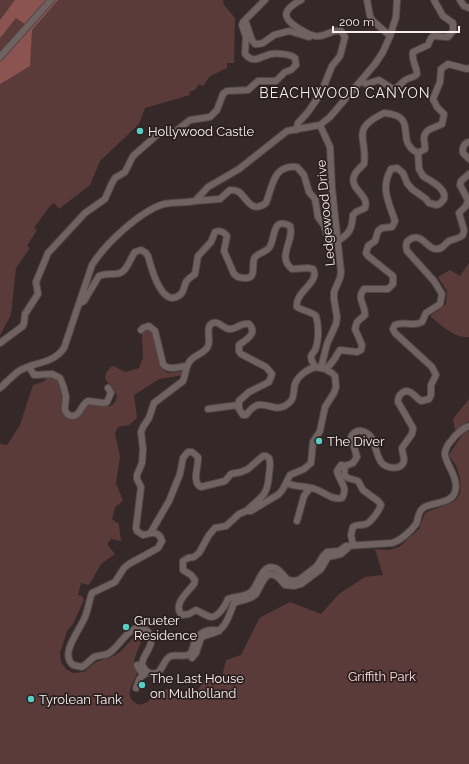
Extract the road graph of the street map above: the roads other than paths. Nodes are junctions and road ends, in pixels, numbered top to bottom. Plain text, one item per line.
1 (51, 0) edge
2 (265, 0) edge
3 (301, 0) edge
4 (367, 0) edge
5 (398, 0) edge
6 (434, 0) edge
7 (460, 0) edge
8 (469, 8) edge
9 (246, 20) junction
10 (314, 36) junction
11 (390, 36) junction
12 (0, 57) edge
13 (467, 67) edge
14 (361, 81) junction
15 (320, 125) junction
16 (296, 130) junction
17 (469, 142) edge
18 (418, 153) junction
19 (469, 158) edge
20 (469, 174) edge
21 (195, 201) junction
22 (338, 241) junction
23 (80, 303) junction
24 (141, 330) dead end
25 (0, 343) edge
26 (186, 366) junction
27 (29, 367) junction
28 (321, 368) junction
29 (0, 388) edge
30 (108, 388) dead end
31 (238, 405) junction
32 (208, 409) dead end
33 (469, 426) edge
34 (345, 466) junction
35 (286, 483) junction
36 (310, 488) junction
37 (246, 511) junction
38 (297, 521) dead end
39 (151, 532) junction
40 (351, 546) junction
41 (237, 600) junction
42 (219, 630) junction
43 (137, 665) dead end
44 (143, 674) junction
45 (136, 688) dead end

1 - 12 street
2 - 9 street
3 - 10 street
4 - 11 street
5 - 11 street
6 - 14 street
7 - 8 street
9 - 10 street
9 - 25 street
10 - 16 street
11 - 14 street
13 - 18 street
14 - 15 street
15 - 16 street
15 - 22 street, Ledgewood Drive
16 - 21 street
17 - 19 street
18 - 22 street
18 - 28 street
20 - 34 street
21 - 22 street
21 - 23 street
22 - 28 street, Ledgewood Drive
23 - 27 street
23 - 28 street
24 - 26 street
26 - 31 street
26 - 39 street
27 - 29 street
27 - 30 street
28 - 31 street
28 - 35 street
31 - 32 street
33 - 40 street
34 - 36 street
34 - 40 street
35 - 36 street
35 - 37 street
36 - 38 street
37 - 39 street
37 - 41 street
39 - 42 street
40 - 41 street
41 - 42 street
42 - 44 street
43 - 44 street
44 - 45 street

